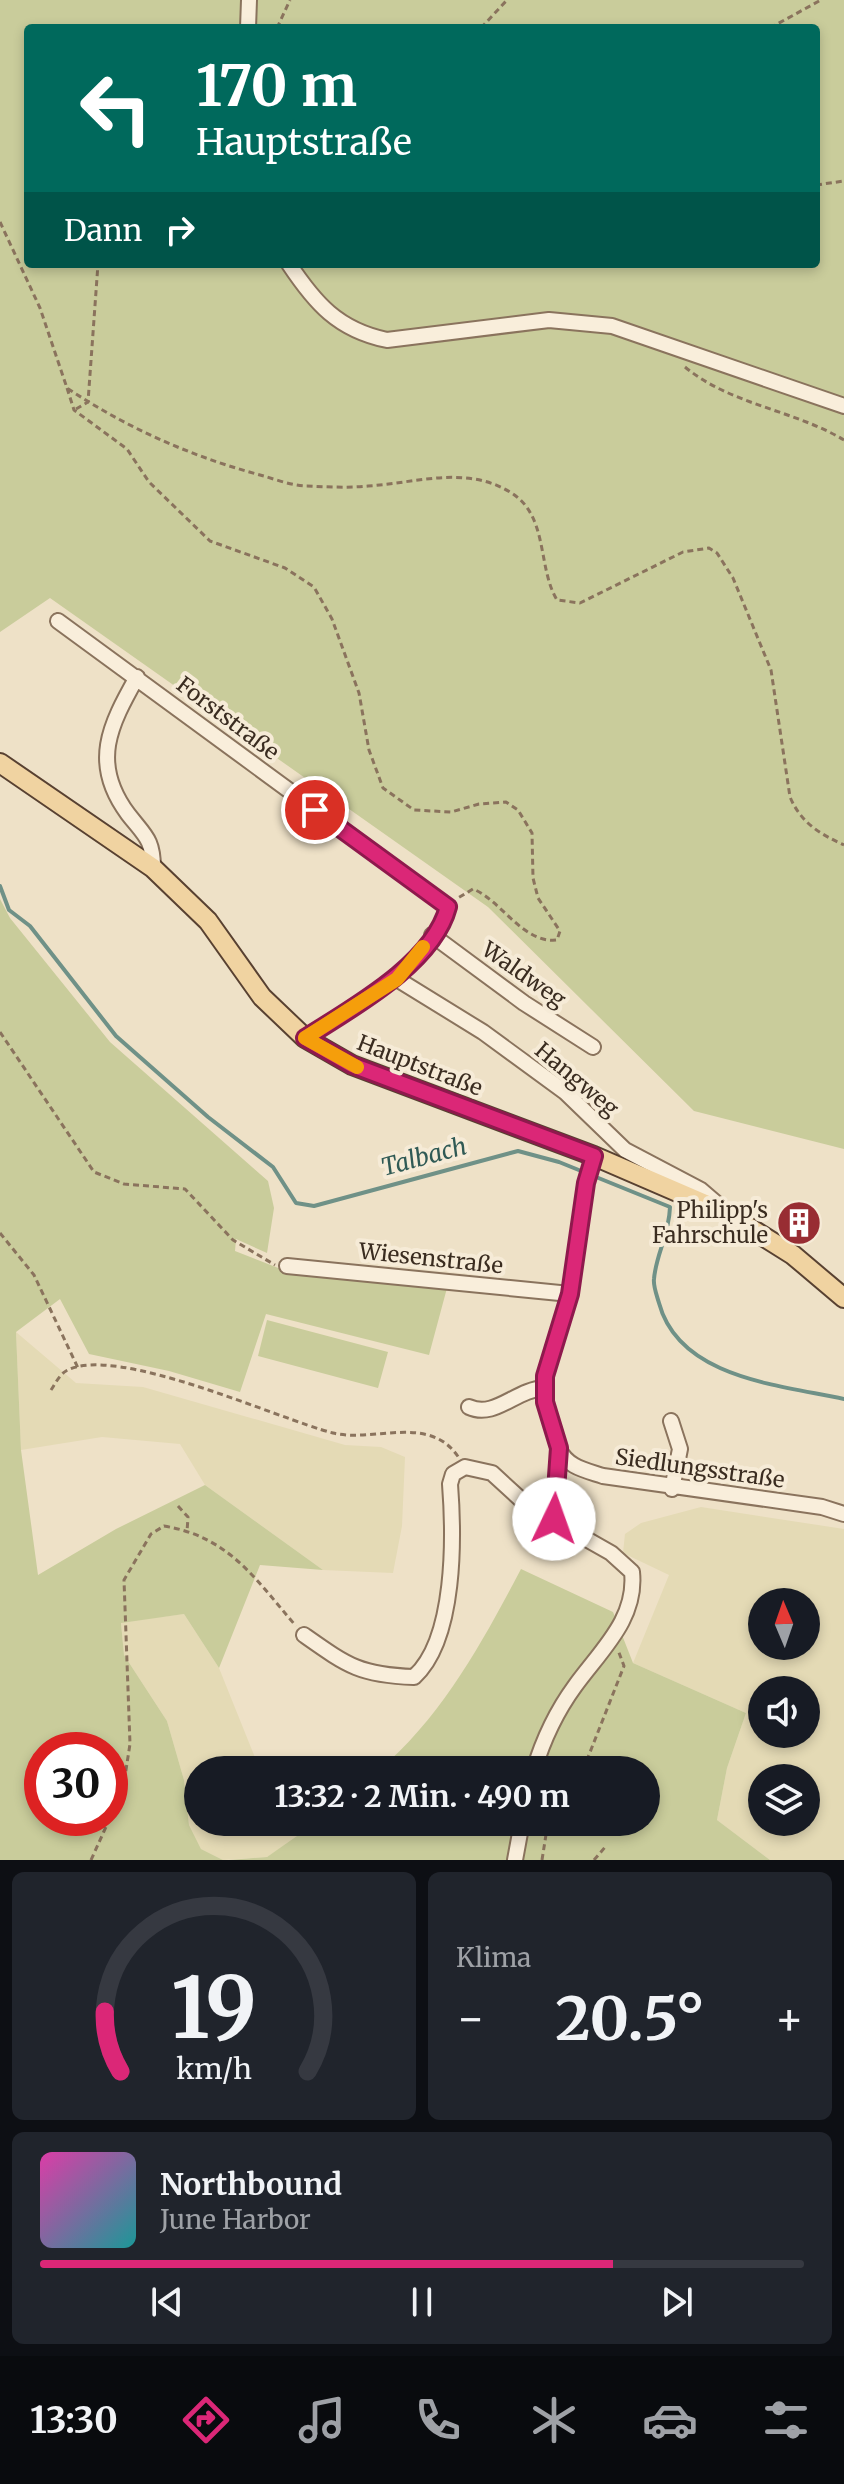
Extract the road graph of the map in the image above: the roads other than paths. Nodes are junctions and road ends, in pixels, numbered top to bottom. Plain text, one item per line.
1 (249, 0) edge
2 (248, 24) edge
3 (292, 268) edge
4 (844, 406) edge
5 (58, 621) dead end
6 (137, 677) junction
7 (0, 763) edge
8 (153, 868) junction
9 (432, 935) junction
10 (397, 979) junction
11 (305, 1038) junction
12 (593, 1047) dead end
13 (592, 1162) junction
14 (726, 1213) junction
15 (287, 1266) road end
16 (570, 1294) junction
17 (844, 1298) edge
18 (545, 1388) junction
19 (469, 1407) dead end
20 (671, 1421) dead end
21 (559, 1448) junction
22 (672, 1489) junction
23 (844, 1514) edge
24 (554, 1519) junction
25 (304, 1635) road end
26 (538, 1756) edge
27 (519, 1836) edge
28 (515, 1860) edge

1 - 2 street
3 - 4 street
5 - 6 street, Forststraße
6 - 8 street
6 - 9 street, Forststraße
7 - 8 main road, Hauptstraße
8 - 11 main road, Hauptstraße
9 - 10 street
9 - 12 street, Waldweg
10 - 11 street
10 - 14 street, Hangweg
11 - 13 main road, Hauptstraße
13 - 14 main road, Hauptstraße
13 - 16 street
14 - 17 main road, Hauptstraße
15 - 16 street, Wiesenstraße
16 - 18 street
18 - 19 street
18 - 21 street
20 - 22 street
21 - 22 street, Siedlungsstraße
21 - 24 street
22 - 23 street, Siedlungsstraße
24 - 25 street
24 - 26 street
27 - 28 street

